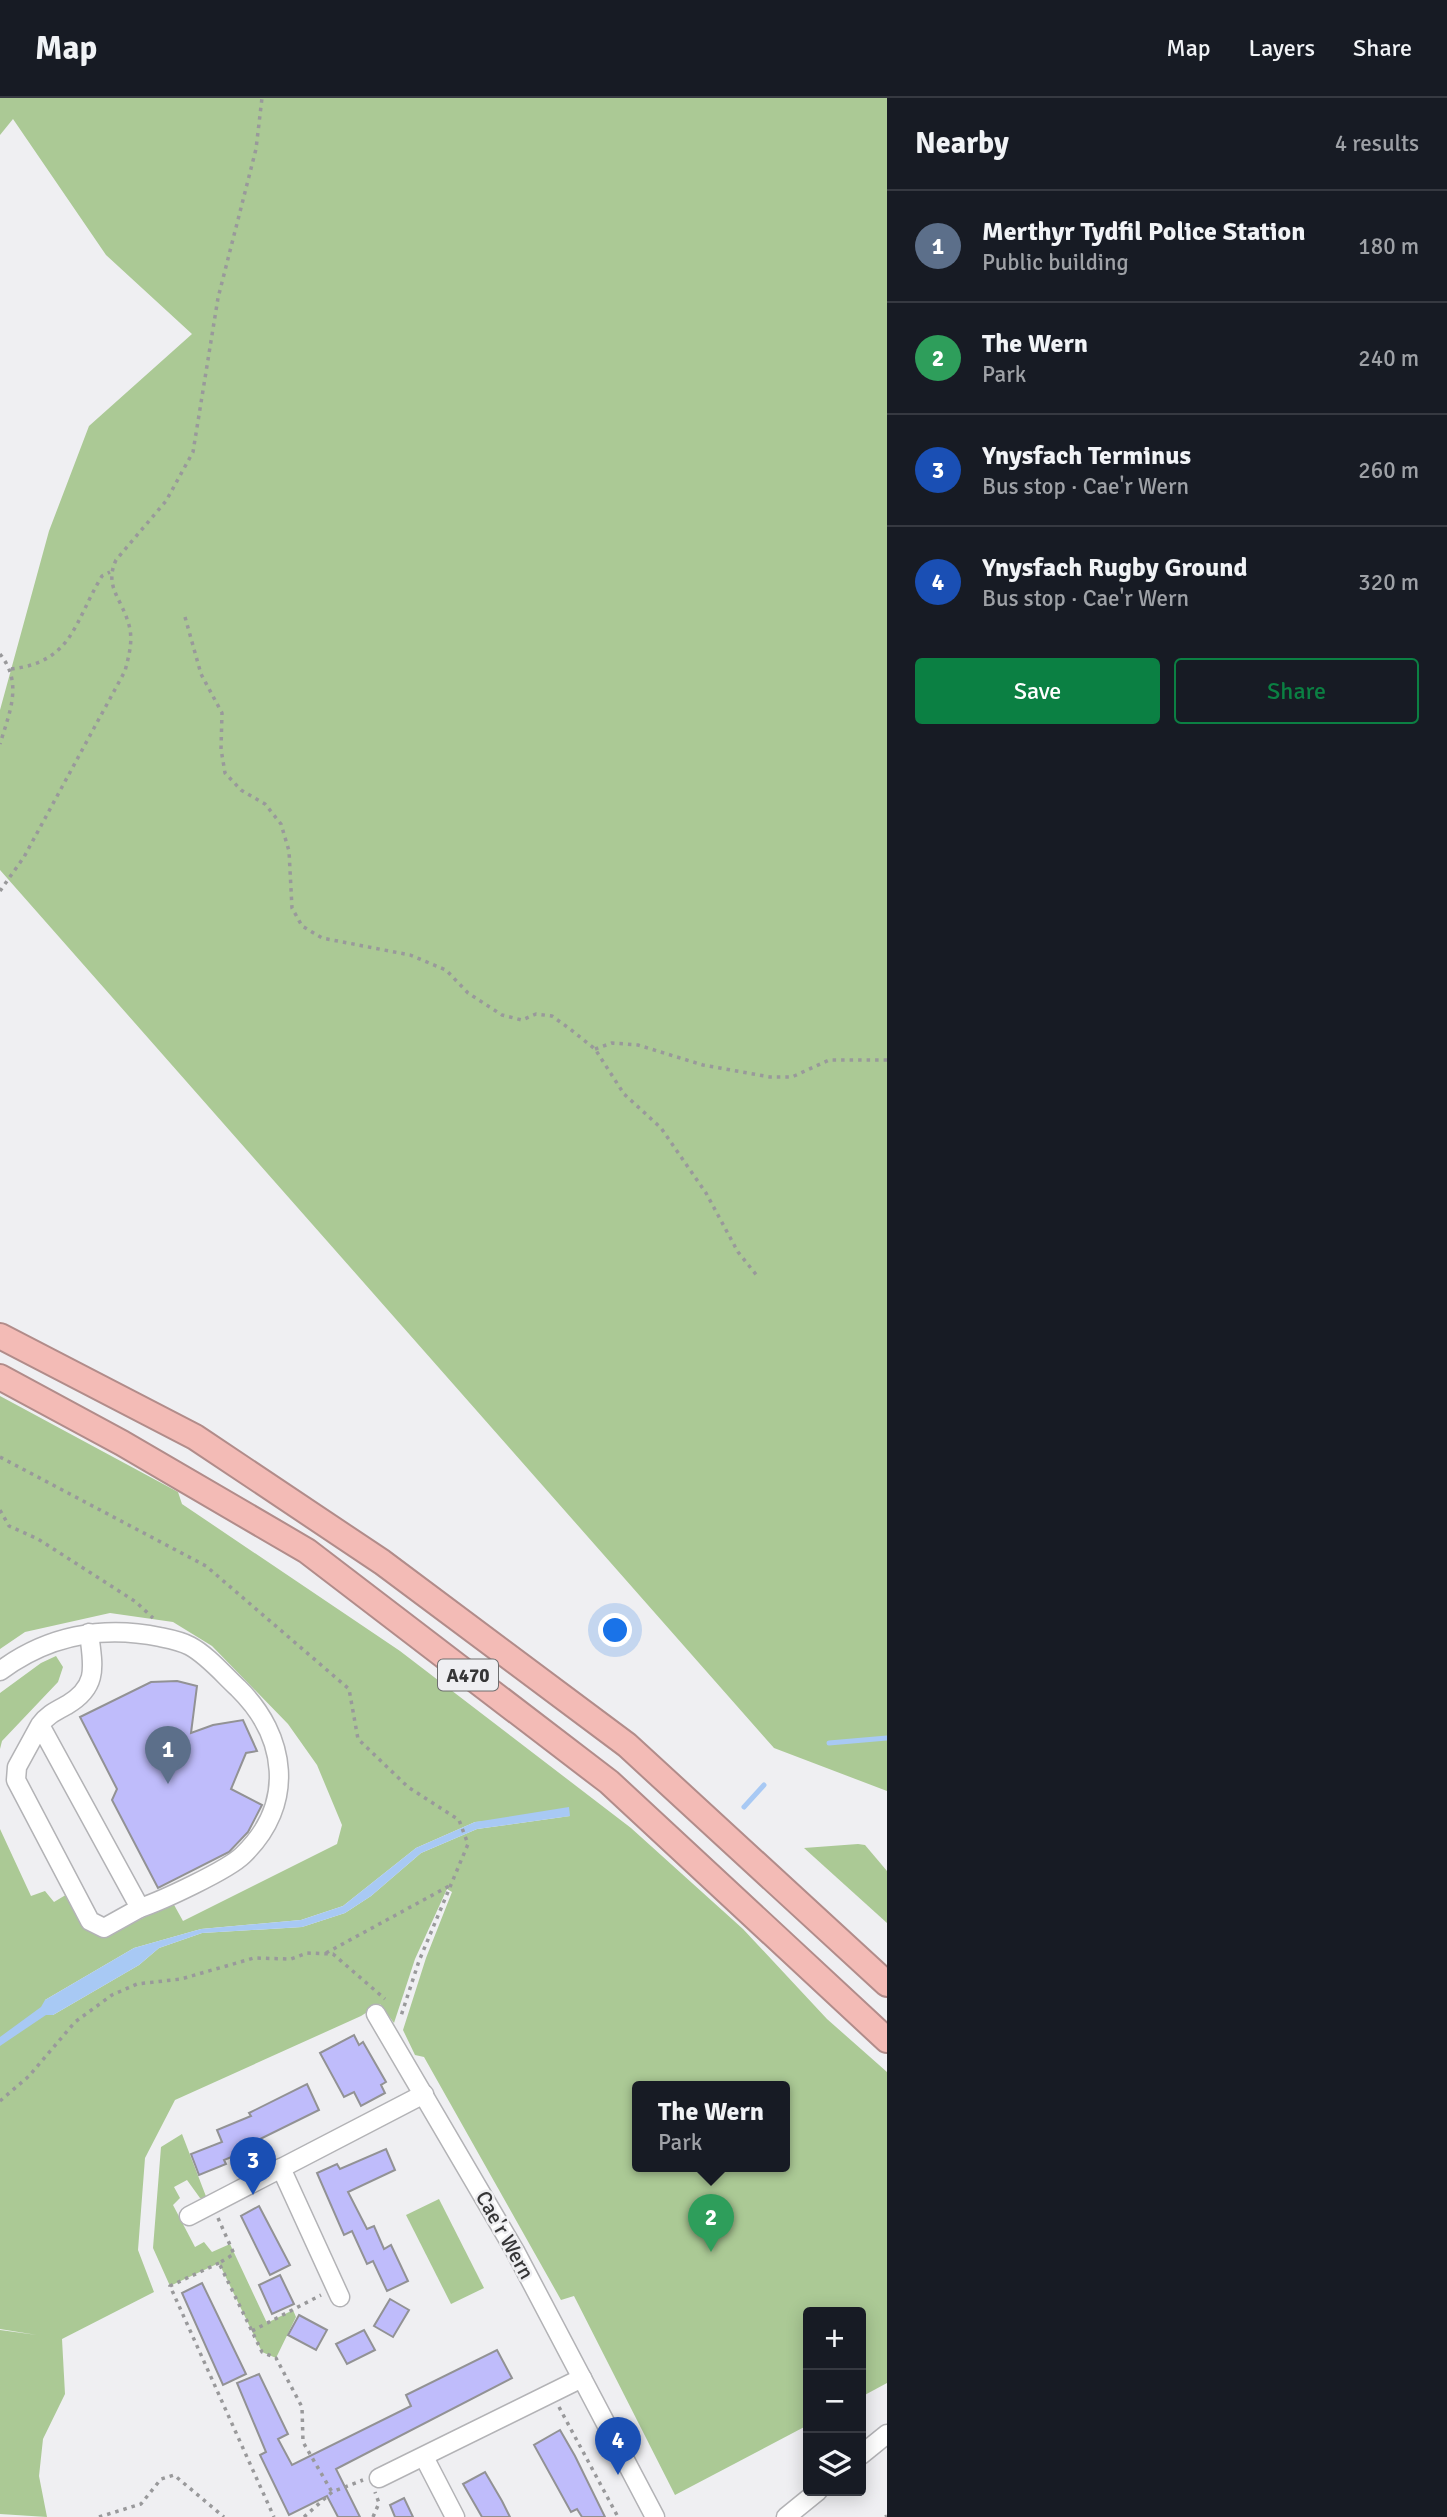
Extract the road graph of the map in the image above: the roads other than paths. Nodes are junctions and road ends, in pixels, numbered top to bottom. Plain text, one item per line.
1 (0, 1336) edge
2 (0, 1377) edge
3 (89, 1633) junction
4 (0, 1671) edge
5 (40, 1725) junction
6 (139, 1908) junction
7 (887, 1984) edge
8 (381, 2007) road end
9 (887, 2040) edge
10 (424, 2094) junction
11 (281, 2168) junction
12 (189, 2216) dead end
13 (338, 2292) road end
14 (582, 2378) junction
15 (887, 2434) edge
16 (866, 2451) edge
17 (424, 2457) junction
18 (374, 2477) road end
19 (812, 2496) edge
20 (455, 2517) edge
21 (655, 2517) edge
22 (786, 2517) edge

1 - 7 highway, A470
2 - 9 highway, A470
3 - 4 street
3 - 5 street
3 - 6 street
5 - 6 street
5 - 6 street
8 - 10 street, Cae'r Wern
10 - 11 street
10 - 14 street, Cae'r Wern
11 - 12 street
11 - 13 street
14 - 17 street
14 - 21 street, Cae'r Wern
15 - 16 street
17 - 18 street
17 - 20 street
19 - 22 street

